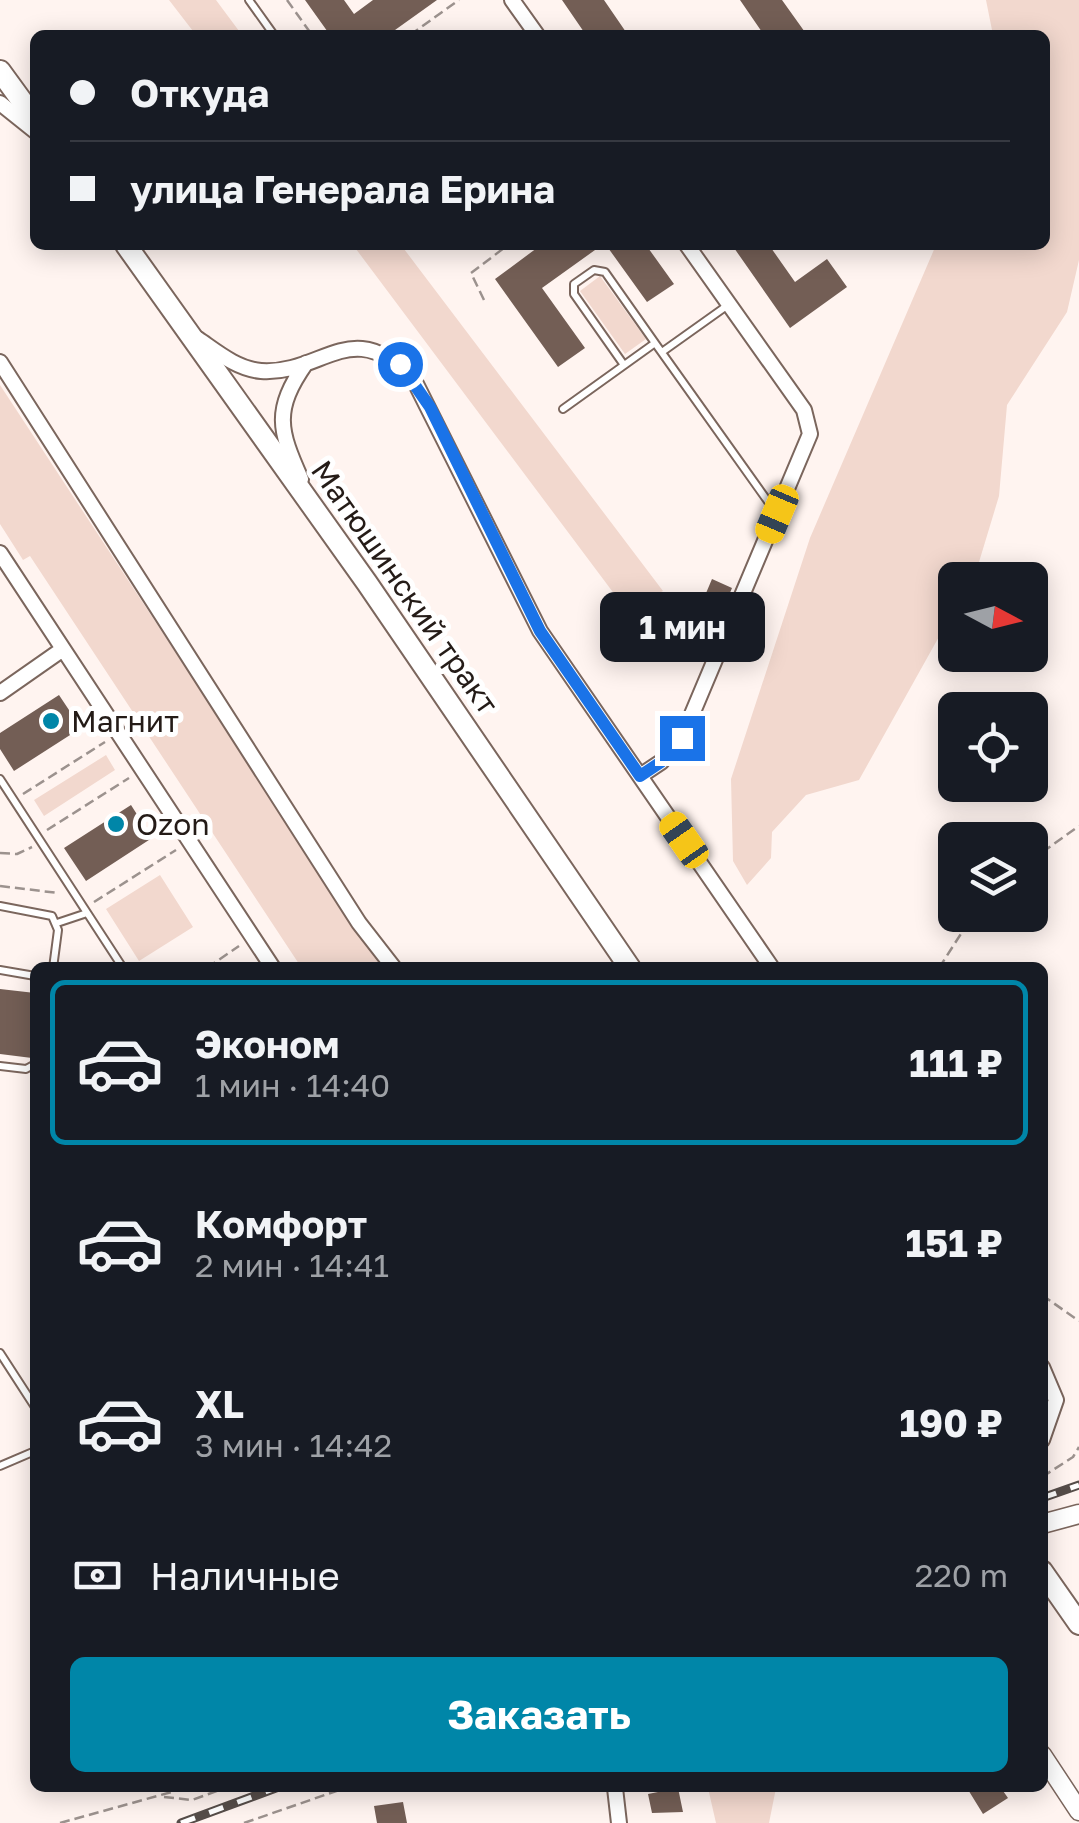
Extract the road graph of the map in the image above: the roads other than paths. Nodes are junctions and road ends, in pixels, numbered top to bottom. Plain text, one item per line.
1 (249, 0) edge
2 (512, 0) edge
3 (270, 30) edge
4 (533, 30) edge
5 (0, 71) edge
6 (0, 103) edge
7 (30, 111) edge
8 (30, 127) edge
9 (130, 250) edge
10 (690, 250) edge
11 (729, 304) junction
12 (190, 333) junction
13 (655, 343) junction
14 (662, 352) junction
15 (0, 362) edge
16 (306, 363) junction
17 (624, 365) junction
18 (563, 410) dead end
19 (316, 512) junction
20 (777, 514) junction
21 (0, 553) edge
22 (63, 649) junction
23 (0, 693) edge
24 (640, 776) junction
25 (0, 779) edge
26 (0, 906) edge
27 (86, 910) junction
28 (57, 923) junction
29 (54, 962) edge
30 (119, 962) edge
31 (269, 962) edge
32 (389, 962) edge
33 (626, 962) edge
34 (768, 962) edge
35 (0, 970) edge
36 (30, 975) edge
37 (0, 1066) edge
38 (30, 1067) edge
39 (0, 1353) edge
40 (1048, 1381) edge
41 (30, 1398) edge
42 (1048, 1423) edge
43 (30, 1453) edge
44 (0, 1466) edge
45 (1079, 1514) edge
46 (1048, 1522) edge
47 (1048, 1580) edge
48 (1079, 1624) edge
49 (1048, 1764) edge
50 (615, 1792) edge
51 (1079, 1811) edge
52 (619, 1823) edge

1 - 3 lane
2 - 4 street
5 - 7 main road
6 - 8 street
9 - 12 main road, Матюшинский тракт
10 - 11 street
11 - 14 lane
11 - 20 street
12 - 16 street
12 - 19 main road, Матюшинский тракт
13 - 14 lane
13 - 17 lane
13 - 17 lane
14 - 20 lane
15 - 32 street
16 - 19 street
16 - 24 street
17 - 18 lane
19 - 33 main road, Матюшинский тракт
20 - 24 street
21 - 22 street
22 - 23 street
22 - 31 street
24 - 34 street
25 - 27 lane
26 - 28 lane
27 - 28 lane
27 - 30 lane
28 - 29 lane
35 - 36 lane
37 - 38 lane
39 - 41 lane
40 - 42 street
43 - 44 lane
45 - 46 street
47 - 48 main road
49 - 51 street
50 - 52 street

